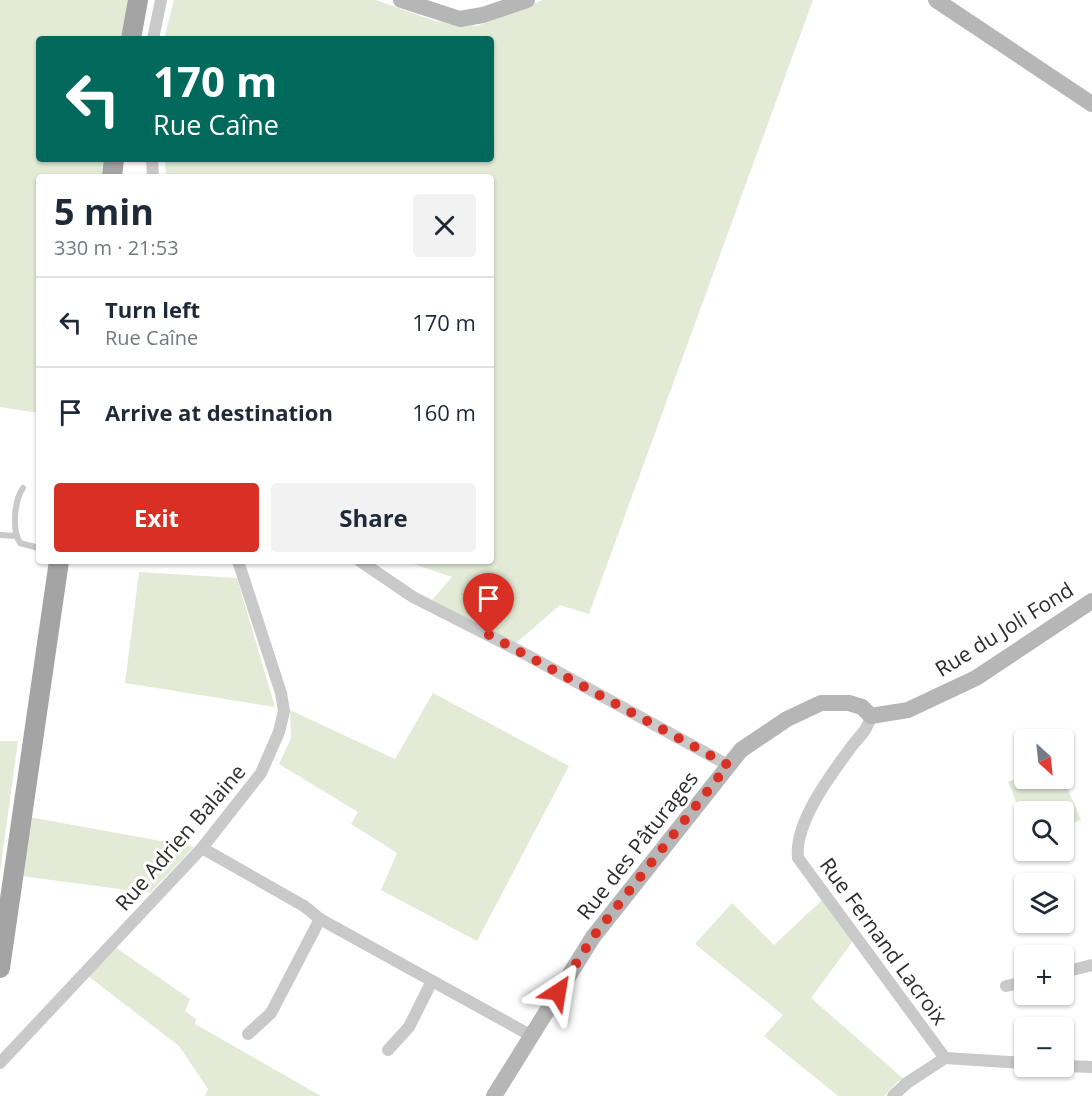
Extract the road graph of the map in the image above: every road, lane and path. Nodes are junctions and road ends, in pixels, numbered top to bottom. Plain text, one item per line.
1 (138, 0) edge
2 (161, 0) edge
3 (401, 0) edge
4 (528, 0) edge
5 (936, 0) edge
6 (132, 36) edge
7 (154, 36) edge
8 (1092, 104) edge
9 (23, 488) dead end
10 (0, 535) edge
11 (16, 536) junction
12 (36, 548) edge
13 (59, 564) edge
14 (239, 564) edge
15 (364, 564) edge
16 (1092, 600) edge
17 (871, 716) junction
18 (728, 765) junction
19 (202, 848) junction
20 (320, 919) junction
21 (1092, 965) edge
22 (0, 968) edge
23 (1074, 970) edge
24 (432, 981) junction
25 (1014, 984) edge
26 (1006, 986) dead end
27 (248, 1034) dead end
28 (530, 1035) junction
29 (388, 1050) dead end
30 (945, 1058) junction
31 (1014, 1062) edge
32 (0, 1063) edge
33 (1074, 1066) edge
34 (1092, 1067) edge
35 (494, 1096) edge
36 (893, 1096) edge

1 - 6 main road
2 - 7 street
3 - 4 street
5 - 8 street
9 - 11 lane
10 - 11 lane
11 - 12 lane
13 - 22 main road
14 - 19 street, Rue Adrien Balaine
15 - 18 street
16 - 17 street, Rue du Joli Fond
17 - 18 street, Rue des Pâturages
17 - 30 street, Rue Fernand Lacroix
18 - 28 street, Rue des Pâturages
19 - 20 street
19 - 32 street, Rue Adrien Balaine
20 - 24 street
20 - 27 street
21 - 23 street
24 - 28 street
24 - 29 street
25 - 26 street
28 - 35 street, Rue des Pâturages
30 - 31 street, Rue Fernand Lacroix
30 - 36 street
33 - 34 street

